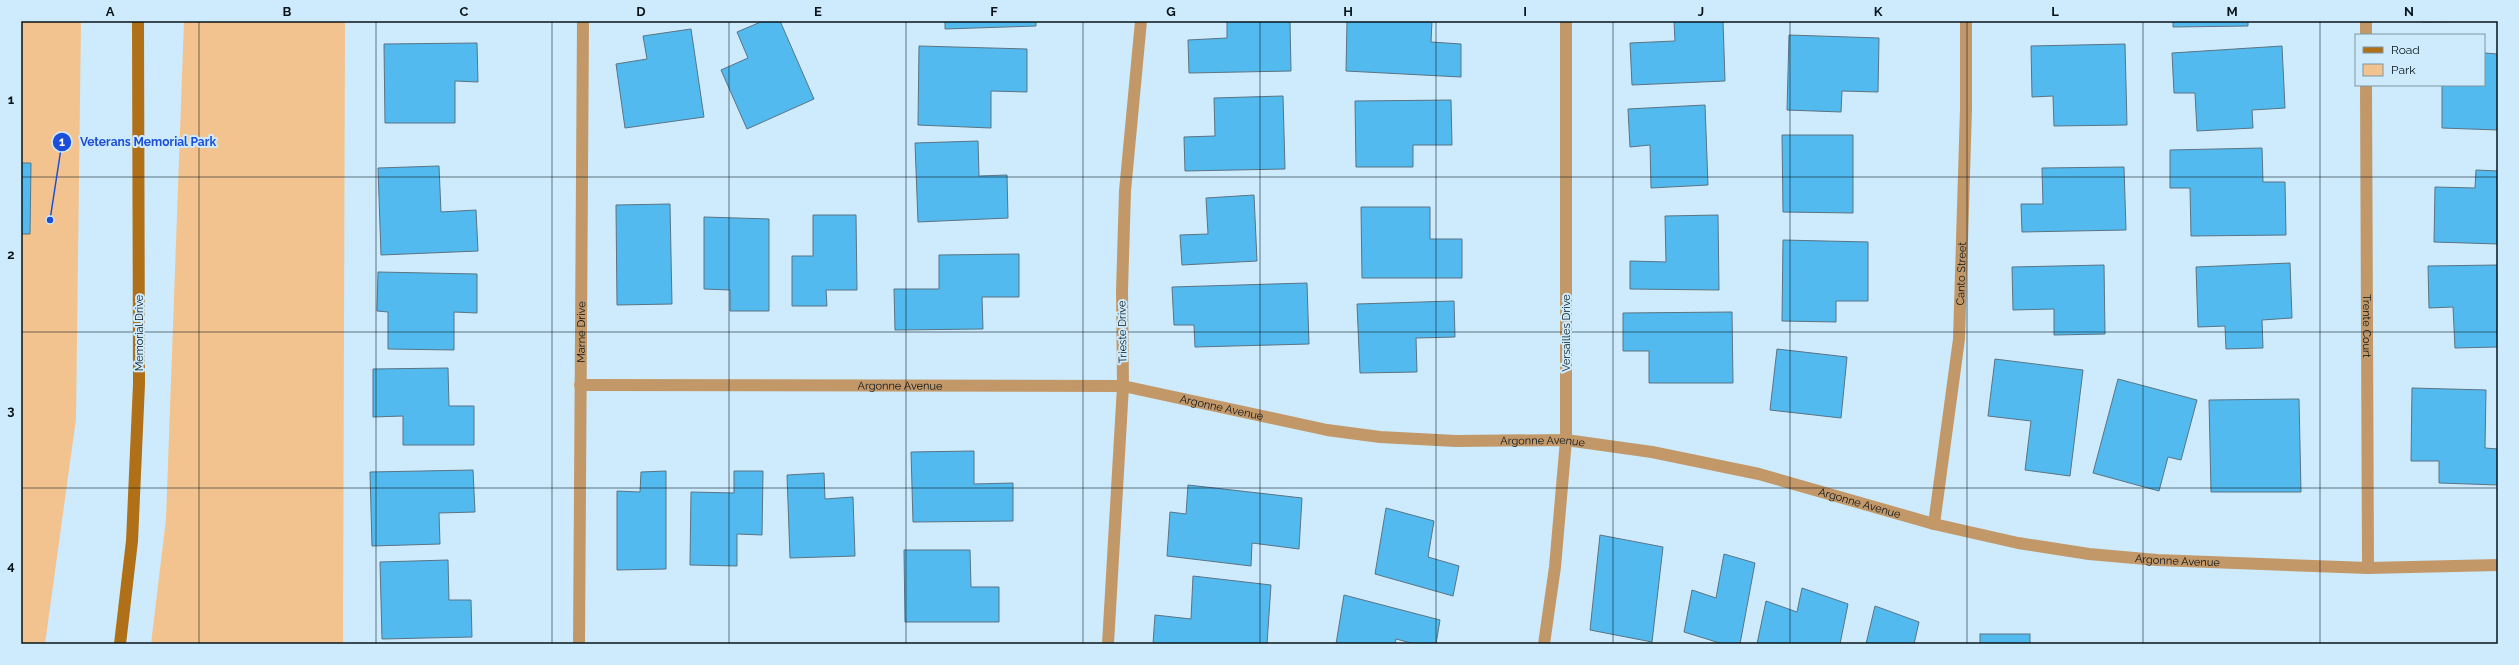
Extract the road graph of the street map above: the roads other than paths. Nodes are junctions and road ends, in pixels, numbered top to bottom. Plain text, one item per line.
1 (138, 21) edge
2 (583, 21) edge
3 (1141, 21) edge
4 (1566, 21) edge
5 (1966, 21) edge
6 (2366, 21) edge
7 (2366, 34) edge
8 (2366, 86) edge
9 (580, 384) junction
10 (1123, 386) junction
11 (1566, 440) junction
12 (1934, 524) junction
13 (2498, 566) edge
14 (2368, 568) junction
15 (120, 644) edge
16 (579, 644) edge
17 (1108, 644) edge
18 (1544, 644) edge

1 - 15 street, Memorial Drive
2 - 9 street, Marne Drive
3 - 10 street, Trieste Drive
4 - 11 street, Versailles Drive
5 - 12 street, Canto Street
6 - 7 street
8 - 14 street, Trente Court
9 - 10 street, Argonne Avenue
9 - 16 street, Marne Drive
10 - 11 street, Argonne Avenue
10 - 17 street, Trieste Drive
11 - 12 street, Argonne Avenue
11 - 18 street, Versailles Drive
12 - 14 street, Argonne Avenue
13 - 14 street, Argonne Avenue

